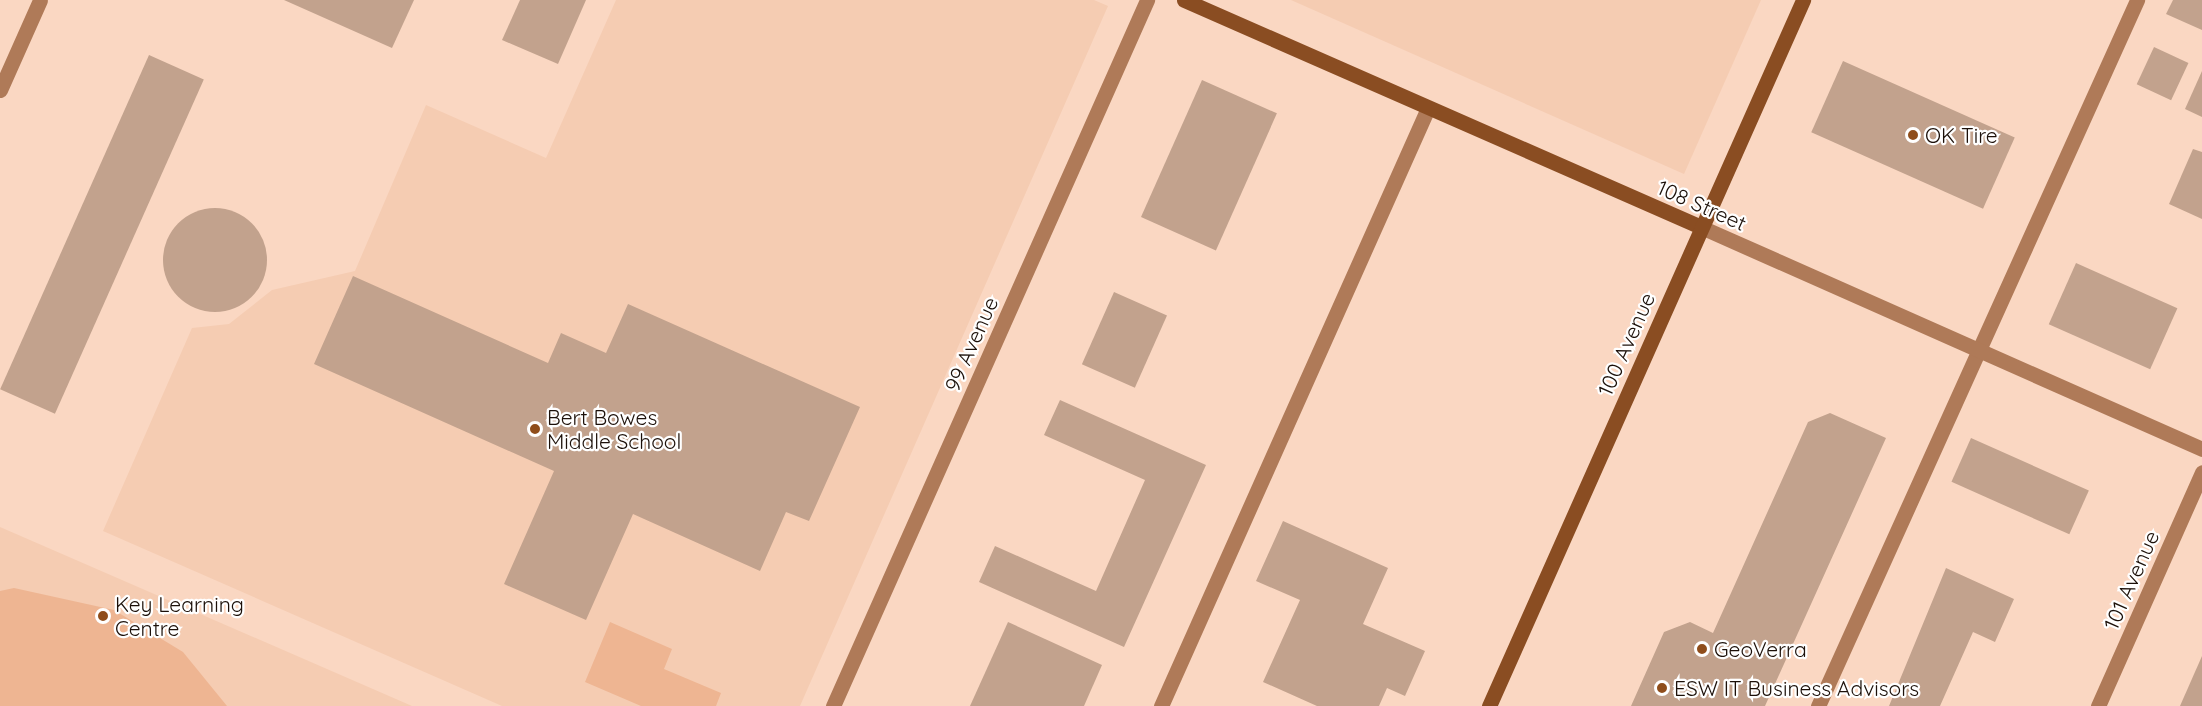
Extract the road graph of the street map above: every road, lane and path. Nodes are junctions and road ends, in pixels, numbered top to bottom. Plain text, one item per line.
1 (40, 0) edge
2 (1147, 0) edge
3 (1184, 0) edge
4 (1803, 0) edge
5 (2137, 0) edge
6 (0, 90) edge
7 (1428, 108) junction
8 (1701, 227) junction
9 (1978, 350) junction
10 (2202, 449) edge
11 (2202, 472) edge
12 (833, 706) edge
13 (1161, 706) edge
14 (1489, 706) edge
15 (1818, 706) edge
16 (2098, 706) edge

1 - 6 street
2 - 12 street, 99 Avenue
3 - 7 main road, 108 Street
4 - 8 main road, 100 Avenue
5 - 9 street
7 - 8 main road, 108 Street
7 - 13 street
8 - 9 street, 108 Street
8 - 14 main road, 100 Avenue
9 - 10 street, 108 Street
9 - 15 street
11 - 16 street, 101 Avenue

